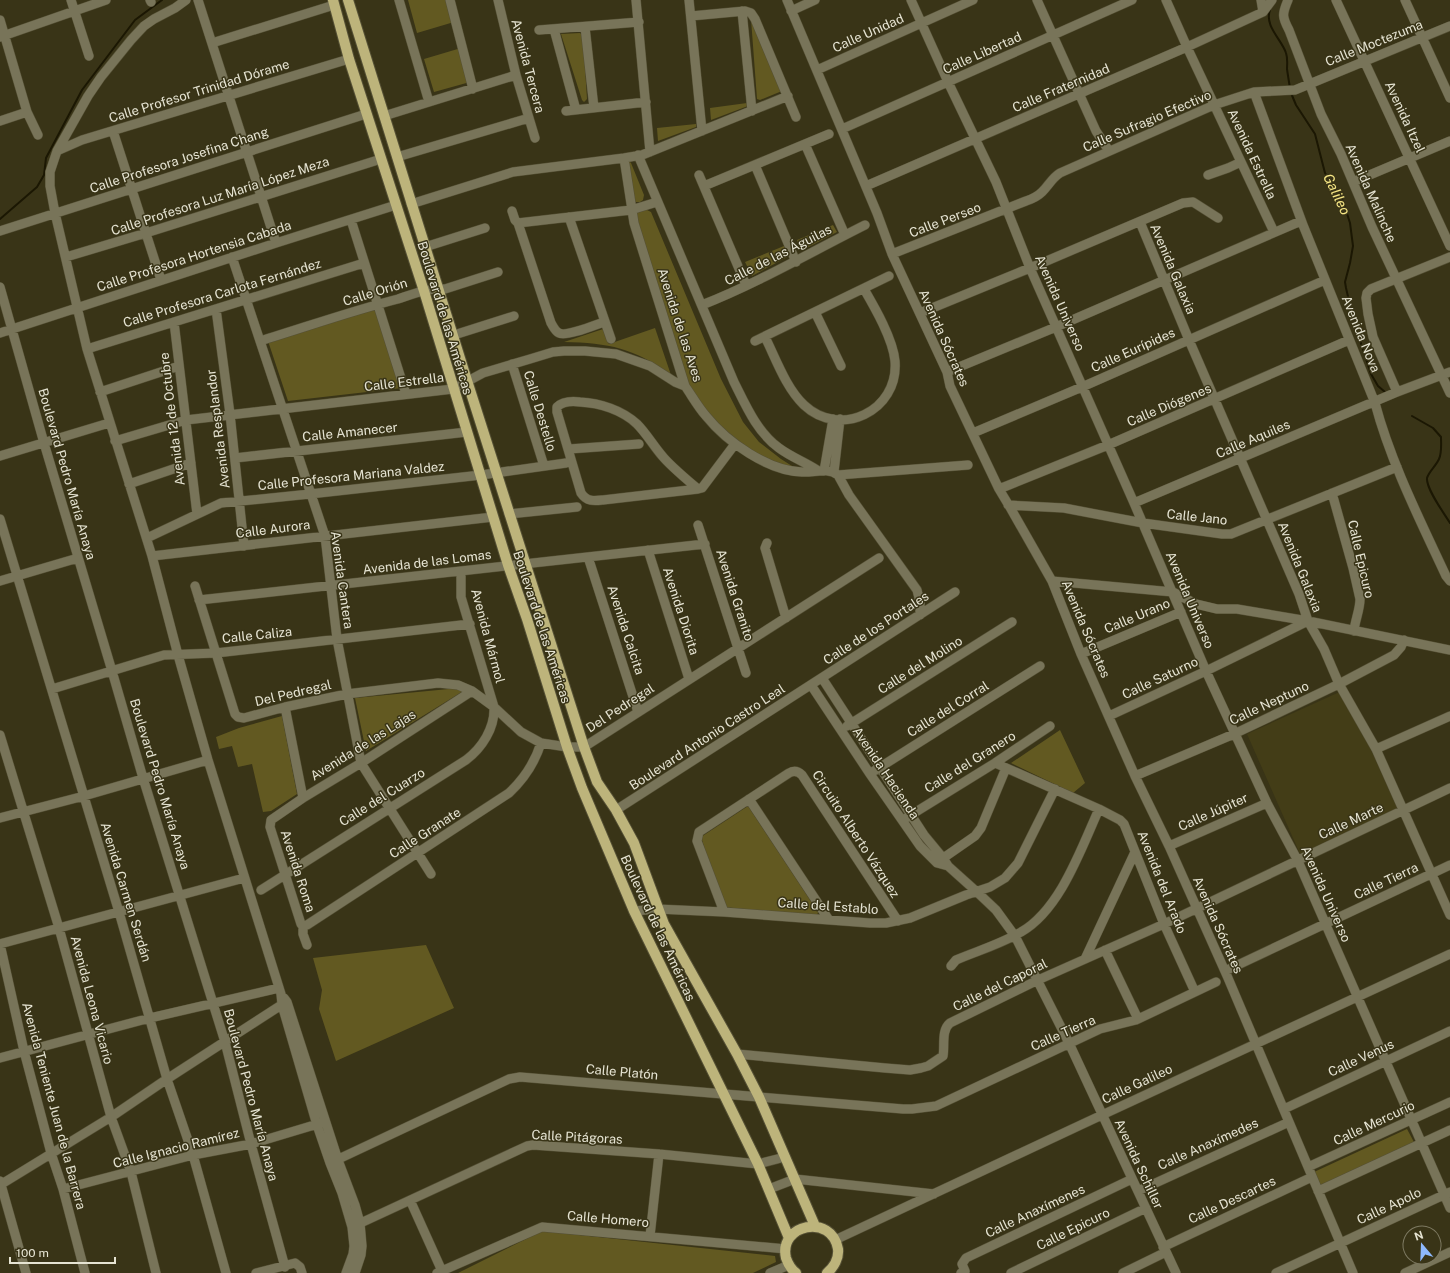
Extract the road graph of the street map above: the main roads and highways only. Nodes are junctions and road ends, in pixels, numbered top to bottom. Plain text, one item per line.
1 (348, 0) edge
2 (334, 3) edge
3 (597, 782) junction
4 (582, 788) junction
5 (815, 1226) junction
6 (789, 1238) junction
7 (836, 1268) edge
8 (796, 1273) edge
9 (827, 1273) edge

1 - 3 main road, Boulevard de las Américas
2 - 4 main road, Boulevard de las Américas
3 - 4 main road
3 - 5 main road, Boulevard de las Américas
4 - 6 main road, Boulevard de las Américas
5 - 6 main road
5 - 7 main road
6 - 8 main road
7 - 9 main road

